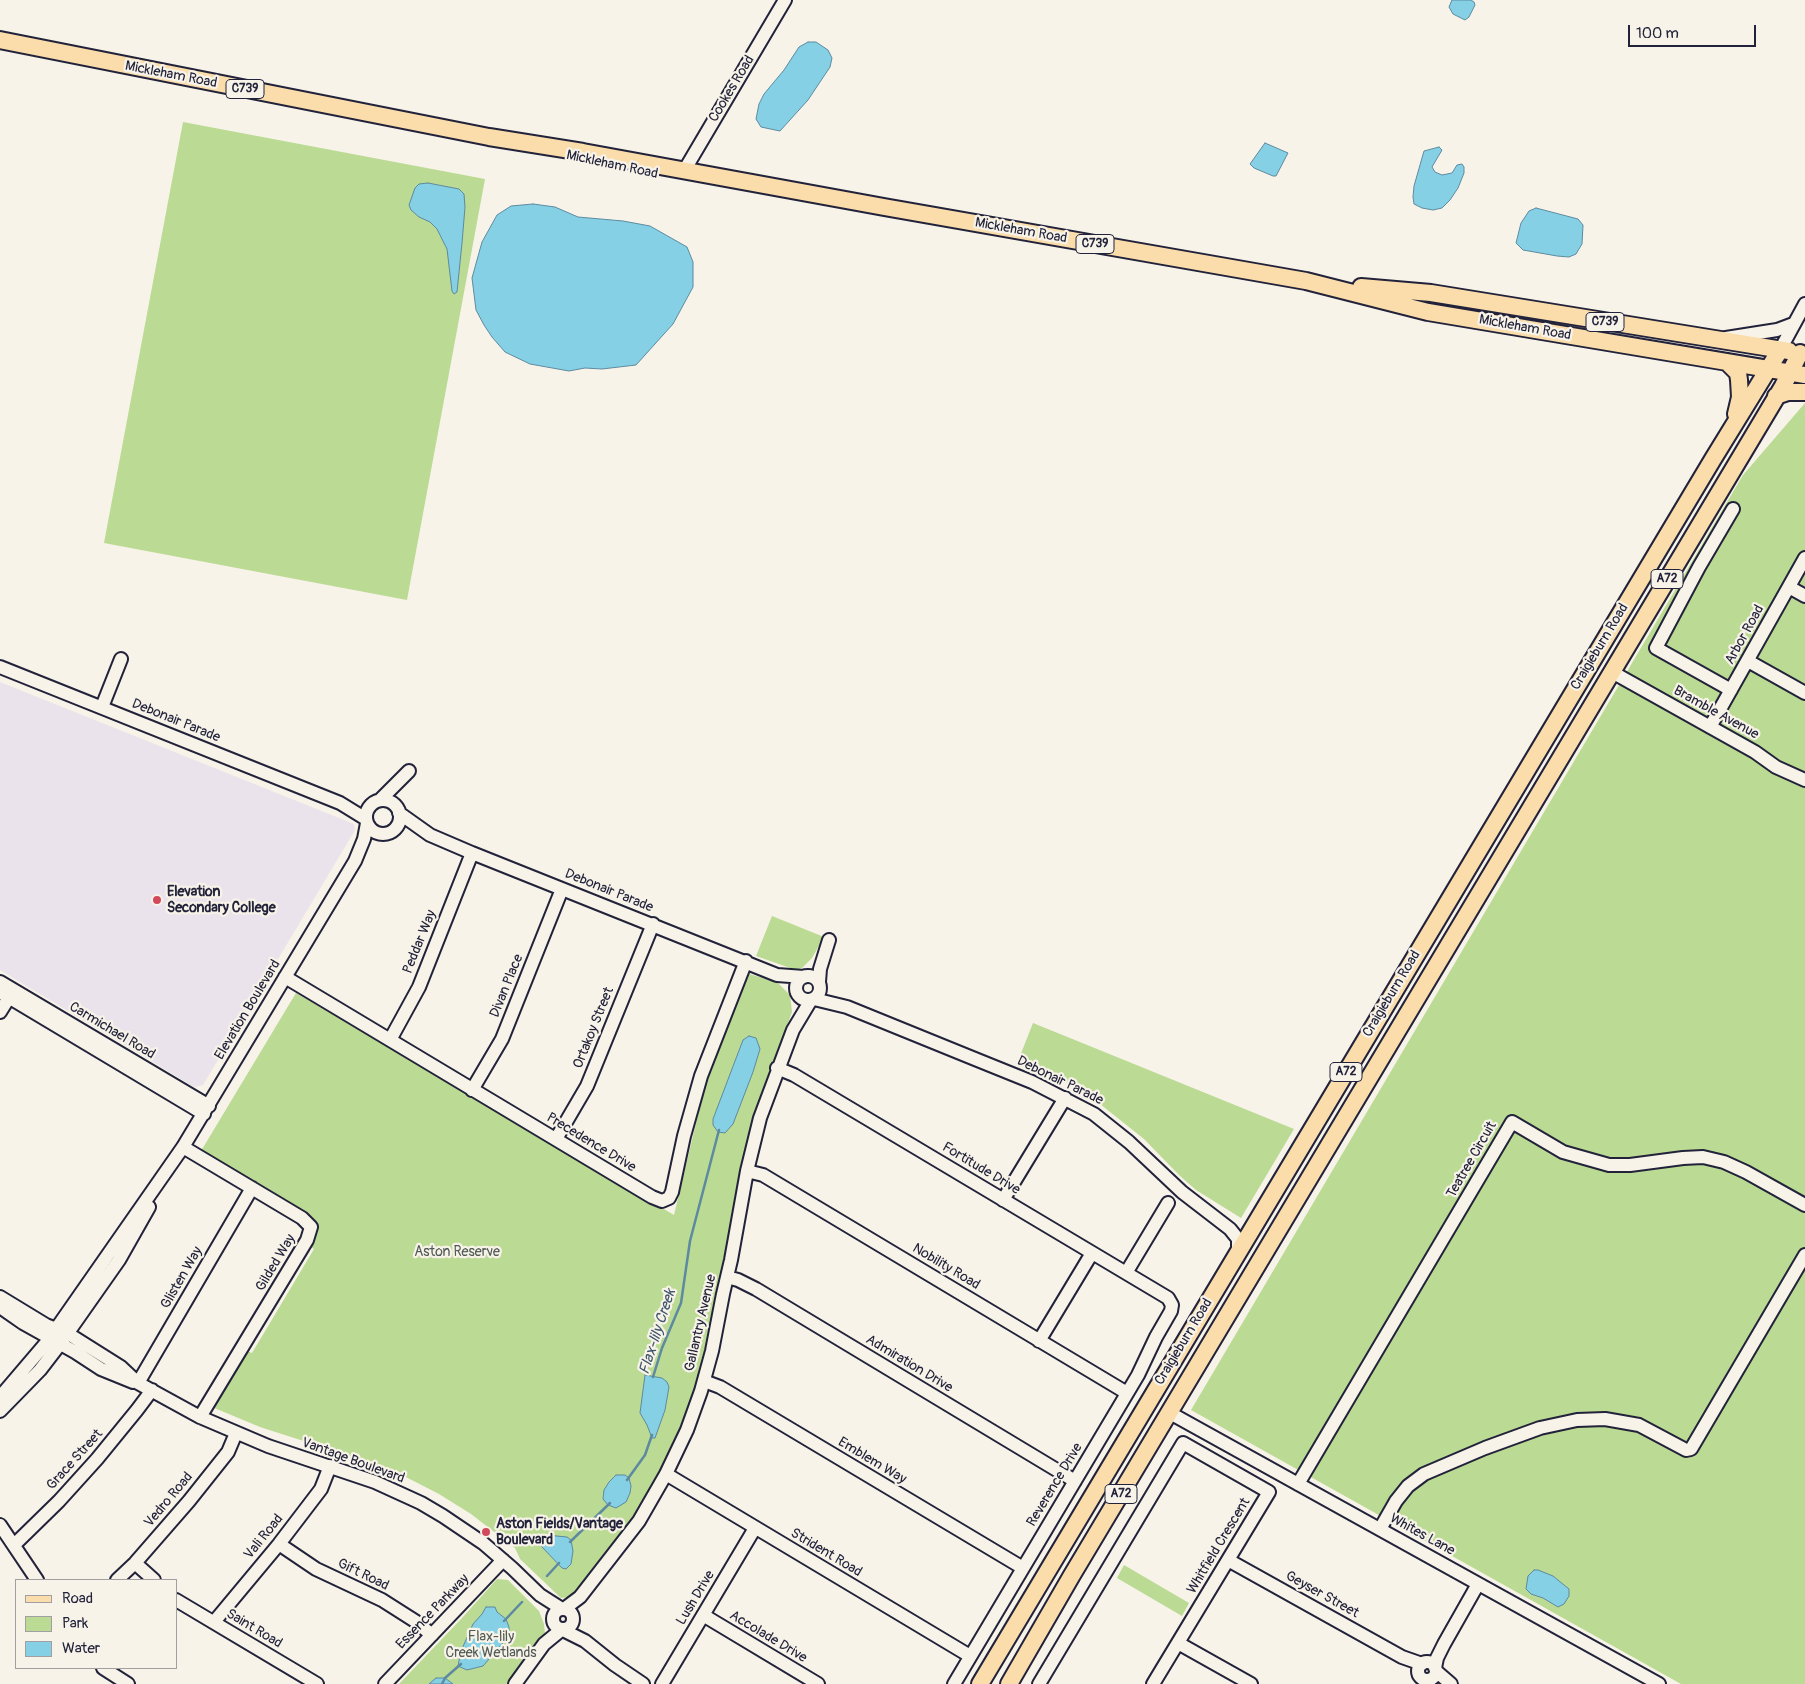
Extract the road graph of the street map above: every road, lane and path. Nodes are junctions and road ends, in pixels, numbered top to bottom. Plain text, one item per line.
1 (785, 0) edge
2 (0, 40) edge
3 (489, 137) junction
4 (684, 170) junction
5 (1306, 281) junction
6 (1805, 304) edge
7 (1793, 324) junction
8 (1716, 340) junction
9 (1780, 350) junction
10 (1803, 350) edge
11 (1728, 363) junction
12 (1768, 370) junction
13 (1797, 374) edge
14 (1805, 392) edge
15 (1776, 396) junction
16 (1729, 433) junction
17 (1734, 509) dead end
18 (1805, 558) edge
19 (1789, 587) junction
20 (1805, 596) edge
21 (121, 658) dead end
22 (1748, 661) junction
23 (0, 667) edge
24 (1612, 672) junction
25 (1731, 690) junction
26 (1805, 693) edge
27 (102, 707) junction
28 (1710, 727) junction
29 (1805, 780) edge
30 (375, 802) junction
31 (340, 803) junction
32 (398, 811) junction
33 (367, 821) junction
34 (388, 832) junction
35 (430, 835) junction
36 (472, 853) junction
37 (355, 861) junction
38 (562, 889) junction
39 (653, 924) junction
40 (746, 962) junction
41 (777, 975) junction
42 (285, 977) junction
43 (806, 977) junction
44 (0, 982) edge
45 (820, 984) junction
46 (8, 993) edge
47 (798, 993) junction
48 (813, 999) junction
49 (847, 1007) junction
50 (0, 1012) edge
51 (793, 1030) junction
52 (390, 1040) junction
53 (777, 1068) junction
54 (472, 1090) junction
55 (1064, 1098) junction
56 (206, 1110) junction
57 (556, 1139) junction
58 (183, 1147) junction
59 (747, 1170) junction
60 (252, 1188) junction
61 (1003, 1200) junction
62 (1168, 1203) dead end
63 (1805, 1205) edge
64 (1254, 1226) junction
65 (1230, 1229) junction
66 (1238, 1252) junction
67 (1092, 1253) junction
68 (1805, 1254) edge
69 (1126, 1273) junction
70 (727, 1277) junction
71 (0, 1297) edge
72 (1168, 1298) joint
73 (0, 1308) edge
74 (58, 1336) junction
75 (1039, 1340) junction
76 (704, 1381) junction
77 (138, 1383) junction
78 (152, 1390) junction
79 (1128, 1393) junction
80 (0, 1397) edge
81 (0, 1411) edge
82 (1170, 1413) junction
83 (200, 1417) junction
84 (236, 1433) junction
85 (330, 1466) junction
86 (666, 1474) junction
87 (1075, 1481) junction
88 (1298, 1484) junction
89 (0, 1525) edge
90 (755, 1528) junction
91 (1380, 1529) junction
92 (279, 1544) junction
93 (14, 1545) junction
94 (503, 1560) junction
95 (1228, 1560) junction
96 (136, 1562) junction
97 (1023, 1568) junction
98 (36, 1579) edge
99 (118, 1579) edge
100 (153, 1579) edge
101 (1478, 1584) junction
102 (178, 1601) edge
103 (703, 1615) junction
104 (563, 1619) junction
105 (214, 1622) junction
106 (432, 1635) junction
107 (1178, 1643) junction
108 (970, 1656) junction
109 (105, 1669) edge
110 (1426, 1674) edge
111 (1654, 1683) edge
112 (128, 1684) edge
113 (317, 1684) edge
114 (385, 1684) edge
115 (515, 1684) edge
116 (643, 1684) edge
117 (662, 1684) edge
118 (818, 1684) edge
119 (954, 1684) edge
120 (980, 1684) edge
121 (1009, 1684) edge
122 (1039, 1684) edge
123 (1154, 1684) edge
124 (1250, 1684) edge
125 (1447, 1684) edge
126 (1451, 1684) edge

1 - 4 street, Cookes Road
2 - 3 main road, Mickleham Road / C739
3 - 4 main road, Mickleham Road / C739
3 - 4 main road, Mickleham Road / C739
4 - 5 main road, Mickleham Road / C739
5 - 8 main road, Mickleham Road / C739
5 - 11 main road, Mickleham Road / C739
6 - 7 street, Craigieburn Road
7 - 8 street
7 - 9 street, Craigieburn Road
8 - 9 main road, Mickleham Road / C739
9 - 10 main road, Mickleham Road / C739
9 - 12 main road, Craigieburn Road / A72
10 - 13 main road, Craigieburn Road / A72
11 - 12 main road, Mickleham Road / C739
11 - 16 main road
12 - 13 main road, Mickleham Road / C739
12 - 16 main road, Craigieburn Road / A72
13 - 15 main road, Craigieburn Road / A72
14 - 15 main road
15 - 24 main road, Craigieburn Road / A72
16 - 64 main road, Craigieburn Road / A72
17 - 25 street
18 - 19 street, Arbor Road
19 - 20 street
19 - 22 street, Arbor Road
21 - 27 street
22 - 25 street, Arbor Road
22 - 26 street
23 - 27 street, Debonair Parade
24 - 28 street, Bramble Avenue
24 - 82 main road, Craigieburn Road / A72
25 - 28 street, Arbor Road
27 - 31 street, Debonair Parade
28 - 29 street, Bramble Avenue
30 - 31 street, Debonair Parade
30 - 32 street
30 - 32 street
30 - 33 street
31 - 33 street, Debonair Parade
32 - 34 street
32 - 35 street, Debonair Parade
33 - 34 street
33 - 37 street, Elevation Boulevard
34 - 35 street, Debonair Parade
34 - 37 street, Elevation Boulevard
35 - 36 street, Debonair Parade
36 - 38 street, Debonair Parade
36 - 52 street, Peddar Way
37 - 42 street, Elevation Boulevard
38 - 39 street, Debonair Parade
38 - 54 street, Divan Place
39 - 40 street, Debonair Parade
39 - 57 street, Ortakoy Street
40 - 41 street, Debonair Parade
40 - 57 street, Precedence Drive
41 - 43 street, Debonair Parade
41 - 47 street, Debonair Parade
42 - 52 street, Precedence Drive
42 - 56 street, Elevation Boulevard
43 - 45 street
43 - 45 street
43 - 47 street
44 - 46 street, Carmichael Road
45 - 48 street
45 - 49 street, Debonair Parade
46 - 50 street
46 - 56 street, Carmichael Road
47 - 48 street
47 - 51 street, Gallantry Avenue
48 - 49 street, Debonair Parade
48 - 51 street, Gallantry Avenue
49 - 55 street, Debonair Parade
51 - 53 street, Gallantry Avenue
52 - 54 street, Precedence Drive
53 - 59 street, Gallantry Avenue
53 - 61 street, Fortitude Drive
54 - 57 street, Precedence Drive
55 - 61 street
55 - 65 street, Debonair Parade
56 - 58 street, Elevation Boulevard
58 - 60 street, Gilded Way
58 - 74 street, Elevation Boulevard
59 - 70 street, Gallantry Avenue
59 - 75 street, Nobility Road
60 - 77 street, Glisten Way
60 - 83 street, Gilded Way
61 - 67 street, Fortitude Drive
62 - 69 street
63 - 88 street, Teatree Circuit
64 - 65 street
64 - 66 main road, Craigieburn Road / A72
65 - 66 street
66 - 120 main road, Craigieburn Road / A72
67 - 69 street, Fortitude Drive
67 - 75 street
68 - 91 street
69 - 72 street, Fortitude Drive
70 - 76 street, Gallantry Avenue
70 - 87 street, Admiration Drive
71 - 74 street, Vantage Boulevard
72 - 79 street, Reverence Drive
73 - 74 street, Vantage Boulevard
74 - 77 street, Vantage Boulevard
74 - 80 street, Elevation Boulevard
74 - 81 street, Elevation Boulevard
75 - 79 street, Nobility Road
76 - 86 street, Gallantry Avenue
76 - 97 street, Emblem Way
77 - 78 street, Vantage Boulevard
78 - 83 street, Vantage Boulevard
78 - 93 street, Grace Street
79 - 87 street, Reverence Drive
82 - 88 street, Whites Lane
82 - 121 main road, Craigieburn Road / A72
83 - 84 street, Vantage Boulevard
84 - 85 street, Vantage Boulevard
84 - 96 street, Vedro Road
85 - 92 street, Vali Road
85 - 94 street, Vantage Boulevard
86 - 90 street, Strident Road
86 - 104 street, Gallantry Avenue
87 - 97 street, Reverence Drive
88 - 91 street, Whites Lane
89 - 93 street
90 - 103 street, Lush Drive
90 - 108 street, Strident Road
91 - 101 street, Whites Lane
92 - 105 street, Vali Road
92 - 106 street, Gift Road
93 - 98 street
94 - 104 street, Vantage Boulevard
94 - 106 street, Essence Parkway
95 - 107 street, Whitfield Crescent
95 - 110 street, Geyser Street
95 - 122 street, Whitfield Crescent
96 - 99 street, Vedro Road
96 - 100 street
97 - 108 street, Reverence Drive
101 - 110 street
101 - 111 street, Whites Lane
102 - 105 street, Saint Road
103 - 117 street, Lush Drive
103 - 118 street, Accolade Drive
104 - 115 street, Gallantry Avenue
104 - 116 street, Vantage Boulevard
105 - 113 street, Saint Road
106 - 114 street, Essence Parkway
107 - 123 street, Whitfield Crescent
107 - 124 street
108 - 119 street, Reverence Drive
109 - 112 street
110 - 125 street, Geyser Street
110 - 126 street, Geyser Street

